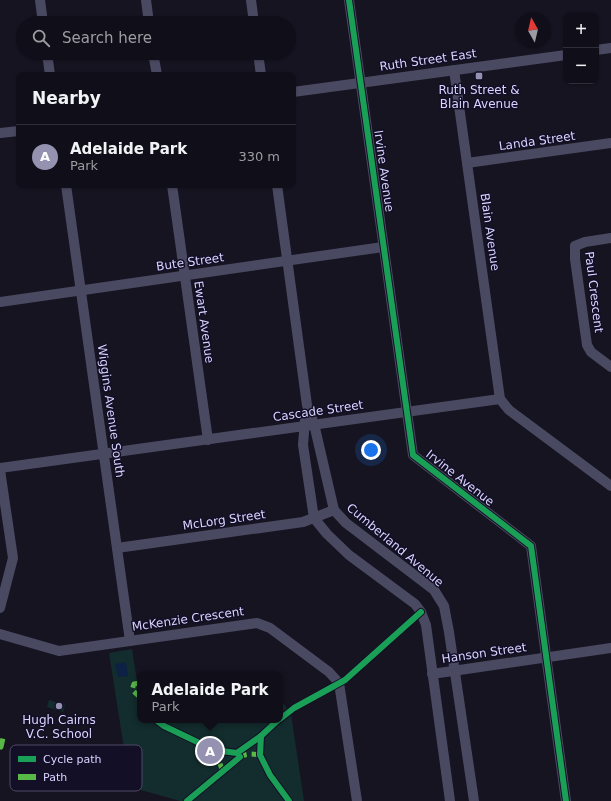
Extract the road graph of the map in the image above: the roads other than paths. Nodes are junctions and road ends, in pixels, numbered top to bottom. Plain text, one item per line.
1 (40, 0) edge
2 (146, 0) edge
3 (251, 0) edge
4 (349, 0) edge
5 (42, 16) edge
6 (148, 16) edge
7 (253, 16) edge
8 (611, 48) edge
9 (599, 50) edge
10 (563, 55) edge
11 (48, 60) edge
12 (154, 60) edge
13 (259, 60) edge
14 (454, 70) junction
15 (50, 72) edge
16 (156, 72) edge
17 (261, 72) edge
18 (361, 82) junction
19 (296, 92) edge
20 (16, 130) edge
21 (0, 133) edge
22 (611, 144) edge
23 (467, 163) junction
24 (66, 188) edge
25 (172, 188) edge
26 (277, 188) edge
27 (611, 238) edge
28 (383, 248) junction
29 (288, 261) junction
30 (185, 275) junction
31 (81, 290) junction
32 (0, 302) edge
33 (611, 368) edge
34 (500, 398) junction
35 (406, 411) junction
36 (309, 425) junction
37 (208, 440) junction
38 (104, 454) junction
39 (0, 469) edge
40 (611, 486) edge
41 (334, 510) junction
42 (314, 518) junction
43 (117, 548) junction
44 (0, 608) edge
45 (0, 634) edge
46 (130, 641) junction
47 (611, 648) edge
48 (546, 657) junction
49 (455, 670) junction
50 (432, 674) junction
51 (357, 801) edge
52 (450, 801) edge
53 (474, 801) edge
54 (566, 801) edge

1 - 5 street
2 - 6 street
3 - 7 street
4 - 18 street, Irvine Avenue
8 - 9 street
10 - 14 street, Ruth Street East
11 - 15 street
12 - 16 street
13 - 17 street
14 - 18 street, Ruth Street East
14 - 23 street, Blain Avenue
18 - 19 street, Ruth Street East
18 - 28 street, Irvine Avenue
20 - 21 street
22 - 23 street, Landa Street
23 - 34 street, Blain Avenue
24 - 31 street, Wiggins Avenue South
25 - 30 street, Ewart Avenue
26 - 29 street, Cumberland Avenue
27 - 33 street, Paul Crescent
28 - 29 street, Bute Street
28 - 35 street, Irvine Avenue
29 - 30 street, Bute Street
29 - 36 street, Cumberland Avenue
30 - 31 street, Bute Street
30 - 37 street, Ewart Avenue
31 - 32 street, Bute Street
31 - 38 street, Wiggins Avenue South
34 - 35 street, Cascade Street
34 - 40 street
35 - 36 street, Cascade Street
35 - 48 street, Irvine Avenue
36 - 37 street, Cascade Street
36 - 41 street, Cumberland Avenue
36 - 42 street, Cumberland Avenue
37 - 38 street, Cascade Street
38 - 39 street, Cascade Street
38 - 43 street, Wiggins Avenue South
39 - 44 street
41 - 42 street, McLorg Street
41 - 49 street, Cumberland Avenue
42 - 43 street, McLorg Street
42 - 50 street
43 - 46 street, Wiggins Avenue South
45 - 46 street, McKenzie Crescent
46 - 51 street, McKenzie Crescent
47 - 48 street, Hanson Street
48 - 49 street, Hanson Street
48 - 54 street, Irvine Avenue
49 - 50 street, Hanson Street
49 - 53 street, Cumberland Avenue
50 - 52 street

